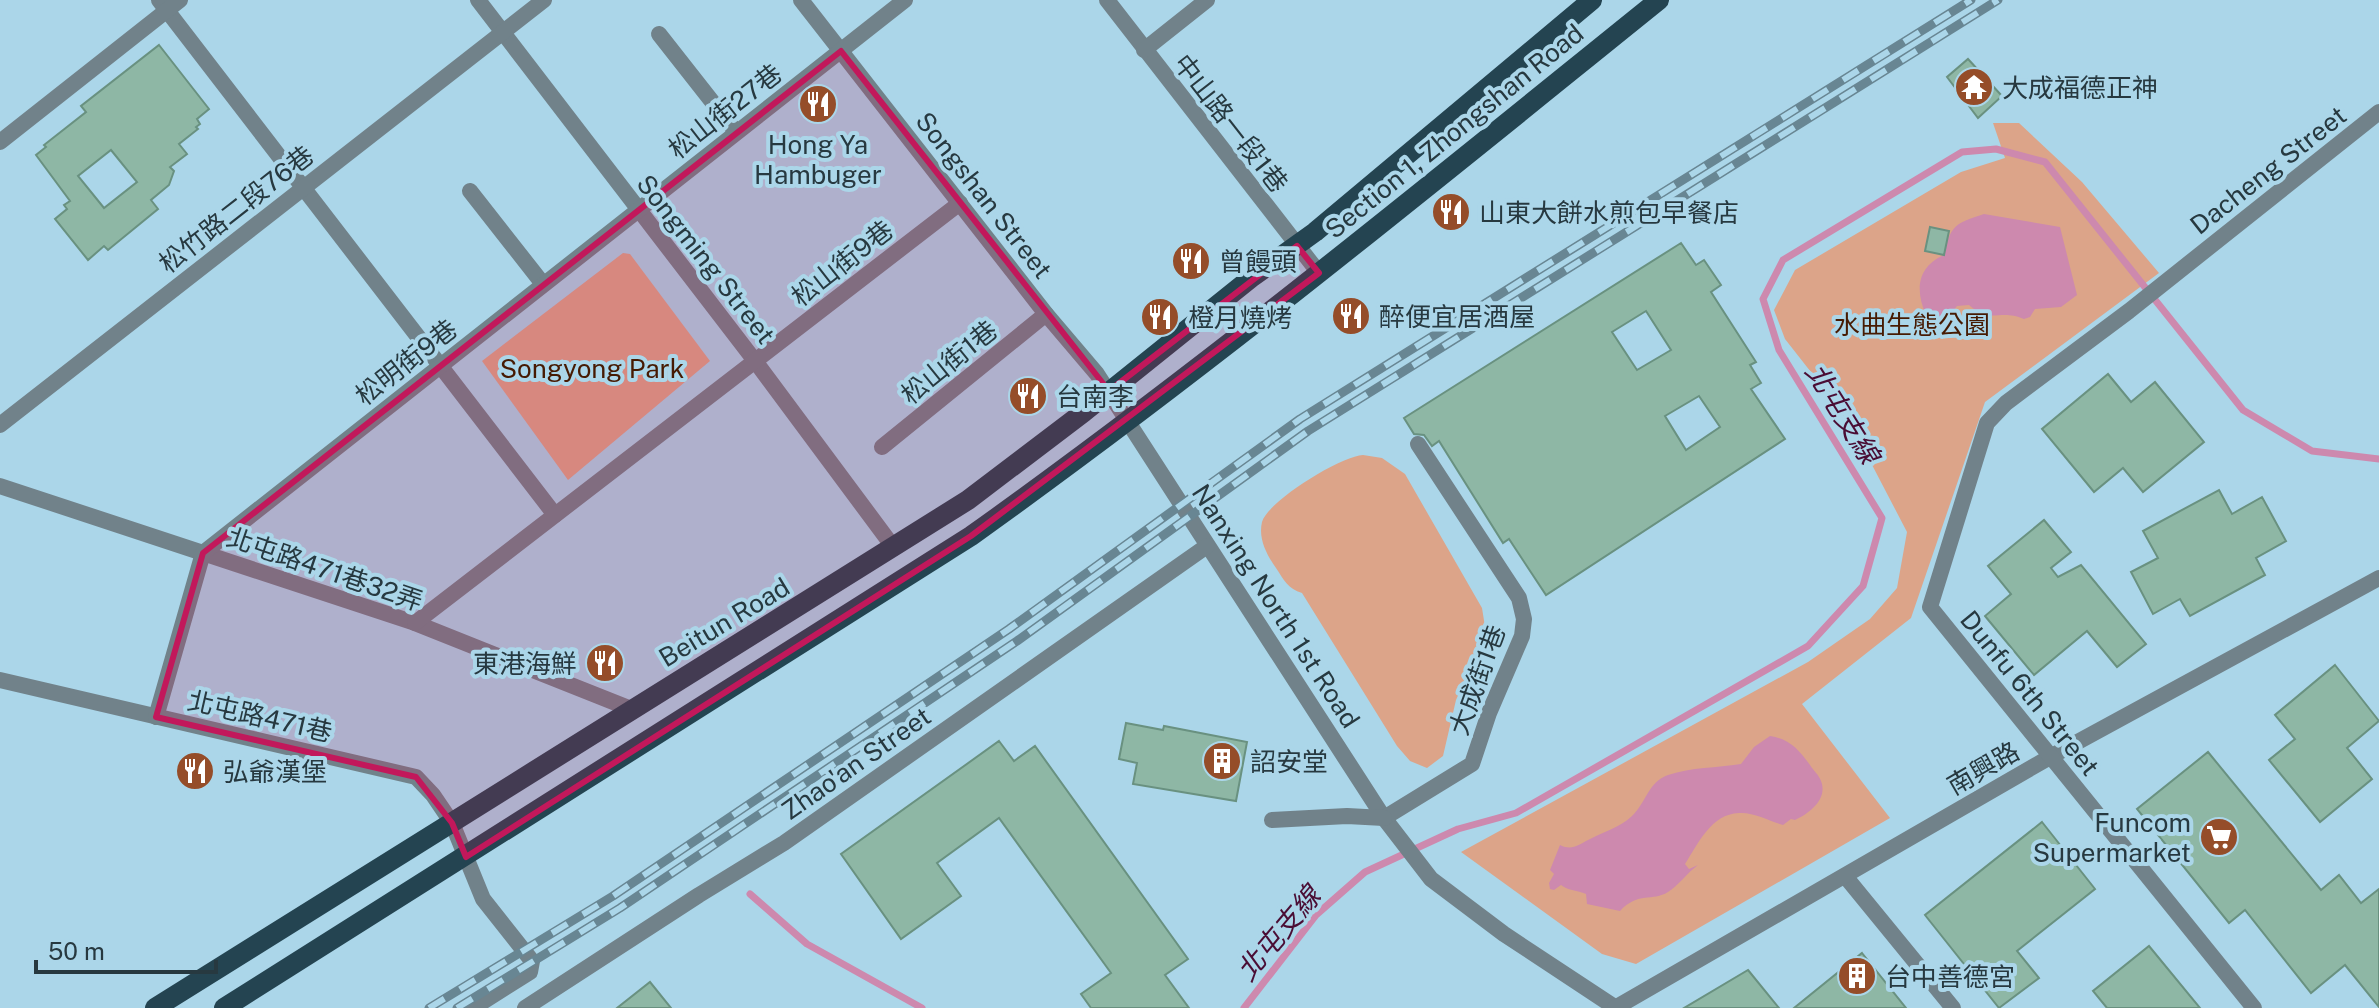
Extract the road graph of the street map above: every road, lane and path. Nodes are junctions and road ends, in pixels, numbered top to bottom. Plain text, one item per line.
1 (478, 0) edge
2 (544, 0) edge
3 (801, 0) edge
4 (905, 0) edge
5 (1107, 0) edge
6 (1207, 0) edge
7 (1592, 0) edge
8 (1659, 0) edge
9 (169, 3) edge
10 (503, 33) junction
11 (659, 34) dead end
12 (1144, 50) junction
13 (841, 51) junction
14 (2379, 112) edge
15 (736, 132) junction
16 (0, 142) edge
17 (303, 187) junction
18 (470, 191) dead end
19 (960, 203) junction
20 (638, 209) junction
21 (1297, 246) junction
22 (2187, 264) joint
23 (1319, 273) junction
24 (543, 284) junction
25 (1046, 314) junction
26 (755, 361) junction
27 (439, 366) junction
28 (1109, 391) junction
29 (1128, 420) junction
30 (0, 425) edge
31 (1418, 444) dead end
32 (882, 447) dead end
33 (0, 486) edge
34 (555, 515) junction
35 (1207, 546) junction
36 (894, 548) junction
37 (203, 553) junction
38 (2379, 578) edge
39 (415, 623) junction
40 (0, 680) edge
41 (631, 709) junction
42 (156, 717) junction
43 (2050, 757) junction
44 (1384, 818) junction
45 (1272, 820) dead end
46 (452, 823) junction
47 (466, 857) junction
48 (1845, 876) junction
49 (155, 1008) edge
50 (224, 1008) edge
51 (473, 1008) edge
52 (525, 1008) edge
53 (1616, 1008) edge
54 (1953, 1008) edge
55 (2254, 1008) edge

1 - 10 street, Songming Street
2 - 10 street, 松竹路二段76巷
3 - 13 street, Songshan Street
4 - 13 street, 松山街27巷
5 - 12 street, 中山路一段1巷
6 - 12 street
7 - 21 main road, Section 1, Zhongshan Road
8 - 23 main road, Section 1, Zhongshan Road
9 - 16 street
9 - 17 street
10 - 17 street, 松竹路二段76巷
10 - 20 street, Songming Street
11 - 15 street
12 - 21 street, 中山路一段1巷
13 - 15 street, 松山街27巷
13 - 19 street, Songshan Street
14 - 22 street, Dacheng Street
15 - 20 street, 松山街27巷
17 - 27 street
17 - 30 street, 松竹路二段76巷
18 - 24 street
19 - 25 street, Songshan Street
19 - 26 street, 松山街9巷
20 - 24 street, 松明街9巷
20 - 26 street, Songming Street
21 - 23 street, 中山路一段1巷
21 - 28 main road, Beitun Road
22 - 43 street, Dunfu 6th Street
23 - 29 main road
24 - 27 street, 松明街9巷
25 - 28 street, Songshan Street
25 - 32 street, 松山街1巷
26 - 34 street, 松山街9巷
26 - 36 street, Songming Street
27 - 34 street
27 - 37 street, 松明街9巷
28 - 29 street, Songshan Street
28 - 36 main road, Beitun Road
29 - 35 street, Nanxing North 1st Road
29 - 47 main road
31 - 44 street, 大成街1巷
33 - 37 street, 北屯路471巷32弄
34 - 39 street, 松山街9巷
35 - 44 street, Nanxing North 1st Road
35 - 52 street, Zhao'an Street
36 - 41 main road, Beitun Road
37 - 39 street, 北屯路471巷32弄
37 - 42 street
38 - 43 street, 南興路
39 - 41 street, 北屯路471巷32弄
40 - 42 street, 北屯路471巷
41 - 46 main road, Beitun Road
42 - 46 street, 北屯路471巷
43 - 48 street, 南興路
43 - 55 street, Dunfu 6th Street
44 - 45 street
44 - 53 street, Nanxing North 1st Road
46 - 47 street, 北屯路471巷
46 - 49 main road, Beitun Road
47 - 50 main road
47 - 51 street, 北屯路471巷
48 - 53 street, 南興路
48 - 54 street

